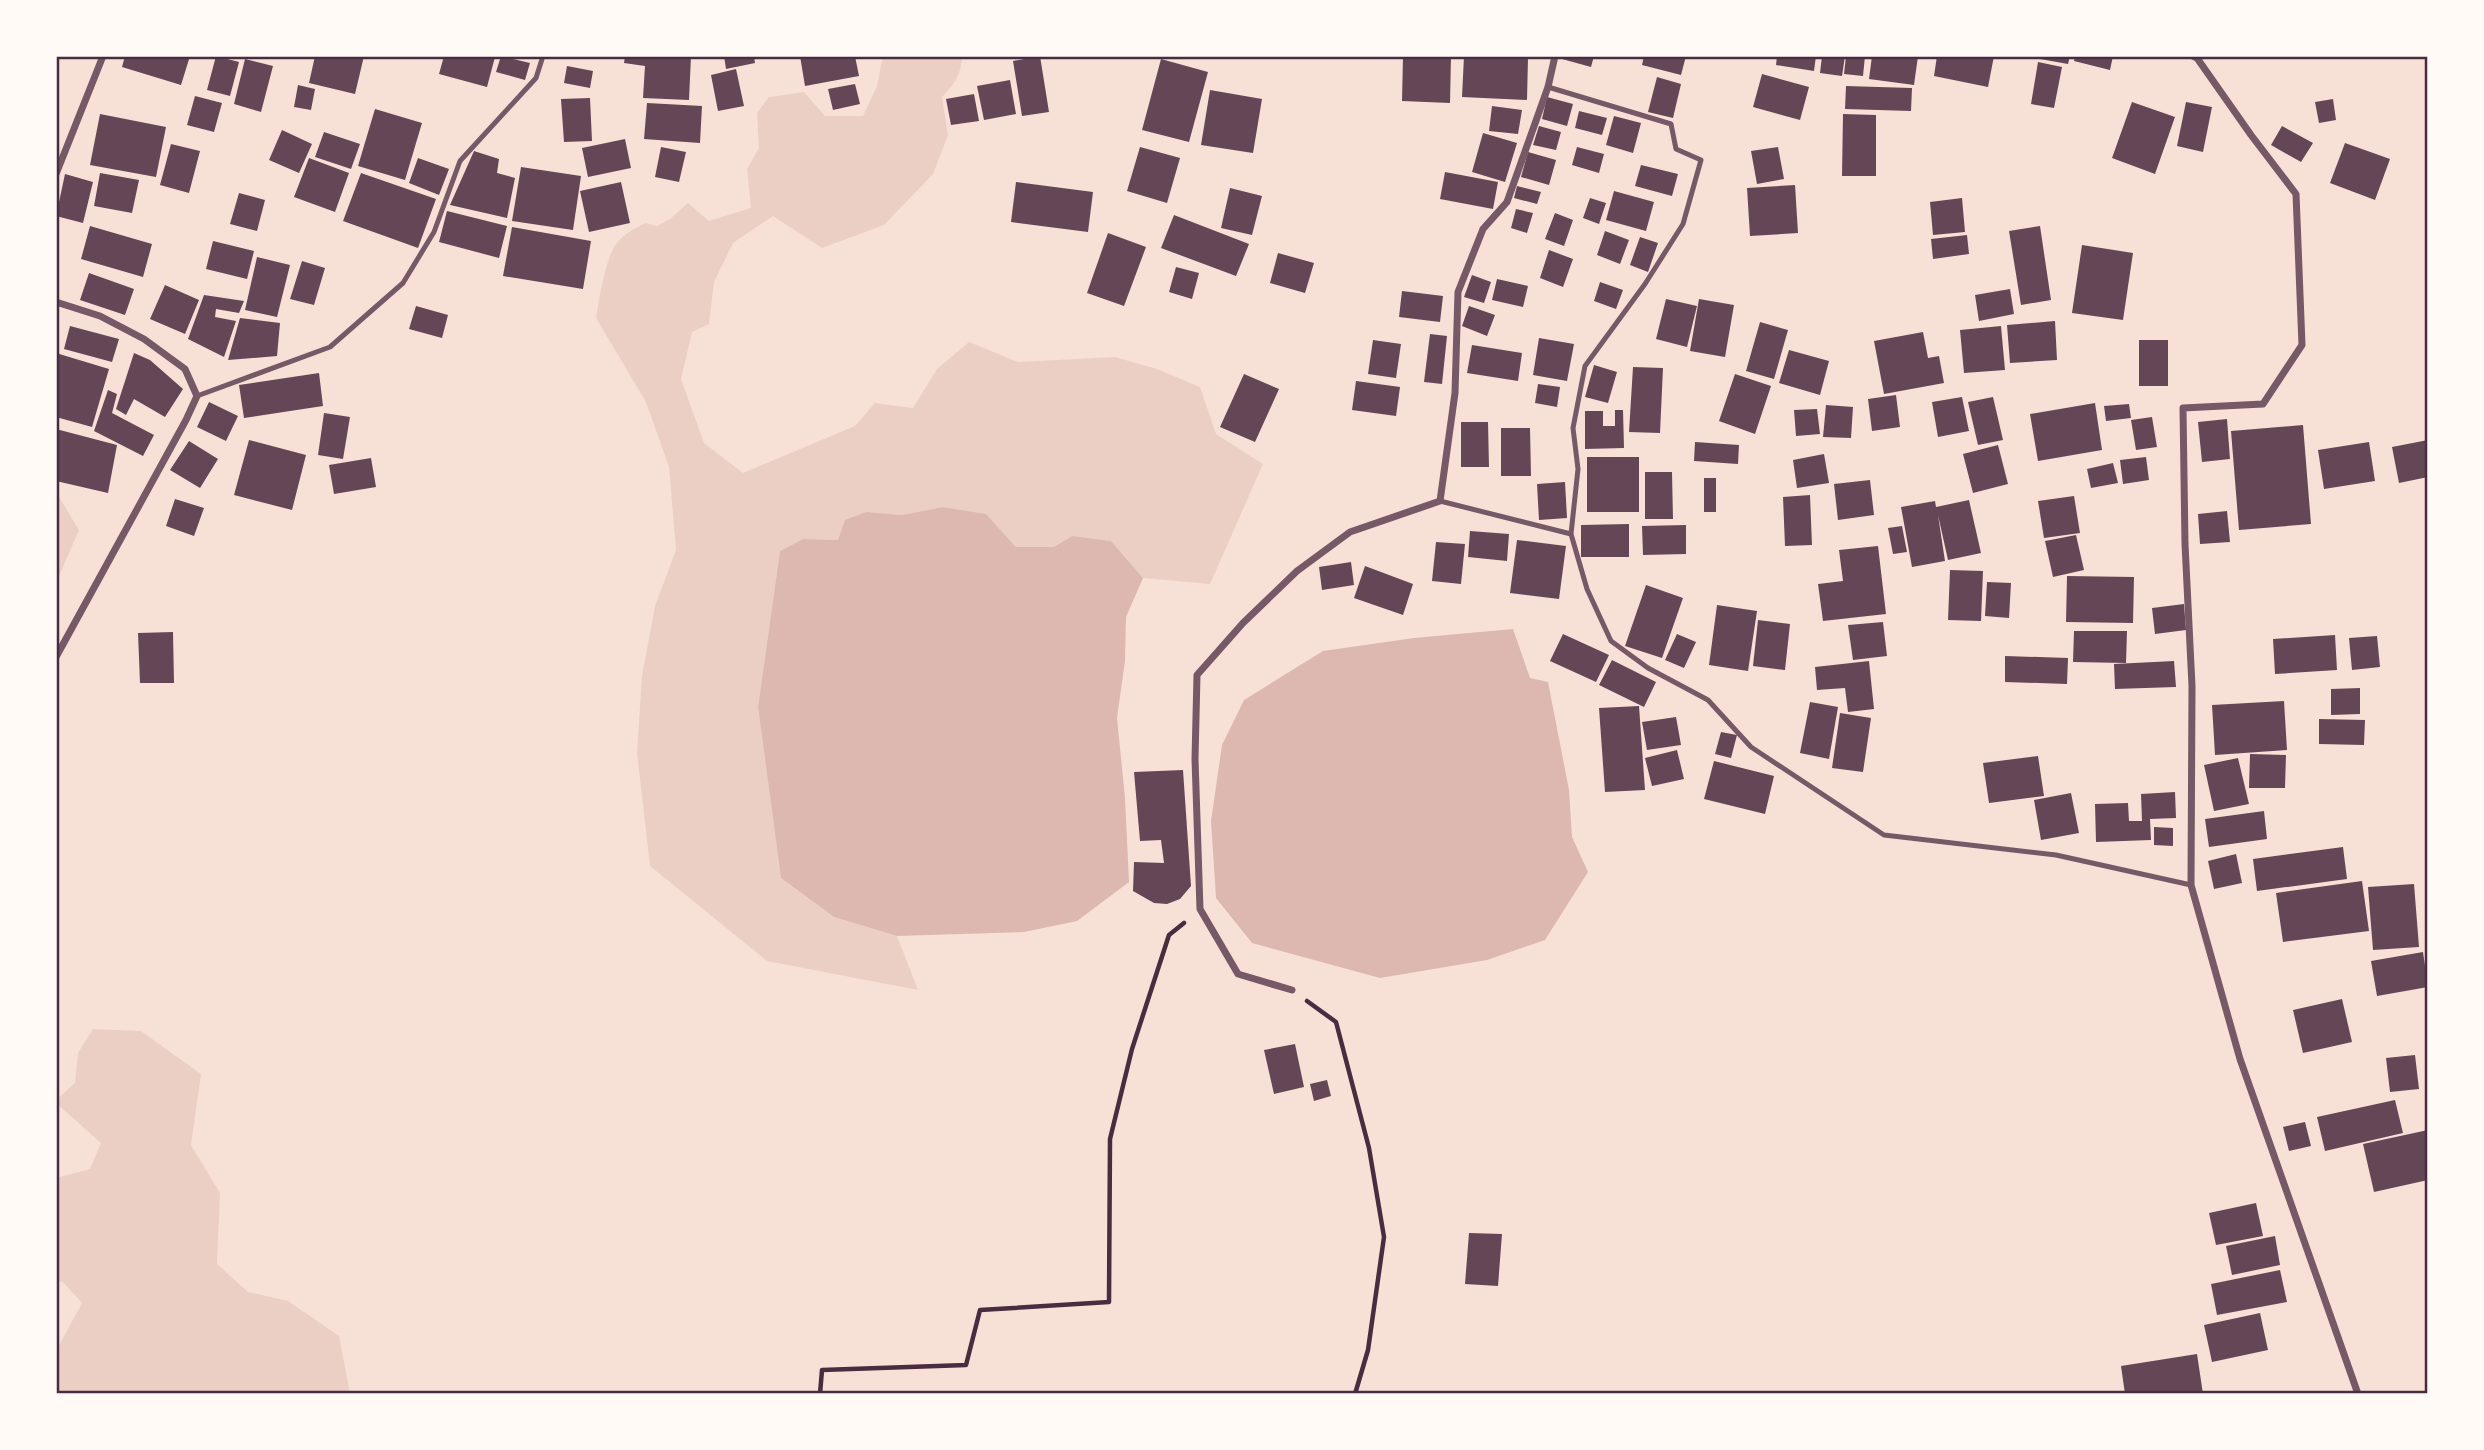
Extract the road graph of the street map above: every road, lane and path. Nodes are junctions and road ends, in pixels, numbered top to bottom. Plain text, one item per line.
1 (103, 56) edge
2 (543, 56) edge
3 (1555, 56) edge
4 (2193, 56) edge
5 (1548, 87) junction
6 (56, 174) edge
7 (56, 302) edge
8 (197, 396) junction
9 (1440, 500) junction
10 (1571, 534) junction
11 (56, 657) edge
12 (2191, 885) junction
13 (1200, 909) junction
14 (1292, 990) joint
15 (820, 1394) edge
16 (1355, 1394) edge
17 (2358, 1394) edge

1 - 6 street
2 - 8 lane
3 - 5 street
4 - 12 street
5 - 9 street
5 - 10 lane
7 - 8 street
8 - 11 street
9 - 10 lane
9 - 13 street
10 - 12 lane
12 - 17 street
13 - 14 street
13 - 15 path
14 - 16 path

